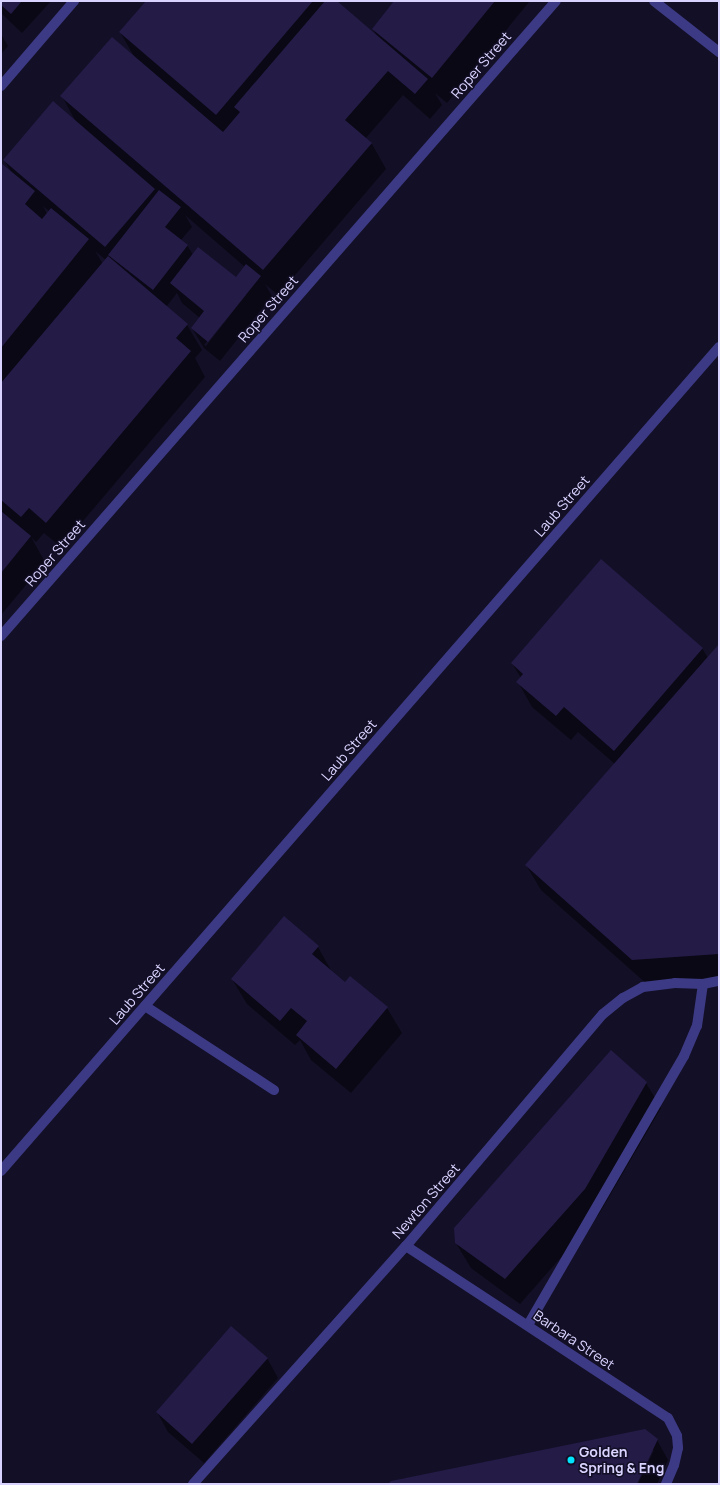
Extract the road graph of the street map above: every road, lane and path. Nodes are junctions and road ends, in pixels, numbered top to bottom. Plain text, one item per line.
1 (74, 1) edge
2 (556, 1) edge
3 (654, 1) edge
4 (719, 52) edge
5 (1, 86) edge
6 (719, 347) edge
7 (1, 636) edge
8 (719, 981) edge
9 (702, 984) junction
10 (145, 1006) junction
11 (274, 1090) dead end
12 (1, 1171) edge
13 (406, 1246) junction
14 (528, 1326) junction
15 (193, 1484) edge
16 (666, 1484) edge

1 - 5 street
2 - 7 street, Roper Street
3 - 4 street
6 - 10 street, Laub Street
8 - 9 street, Newton Street
9 - 13 street, Newton Street
9 - 14 street
10 - 11 street
10 - 12 street, Laub Street
13 - 14 street, Barbara Street
13 - 15 street, Newton Street
14 - 16 street, Barbara Street

